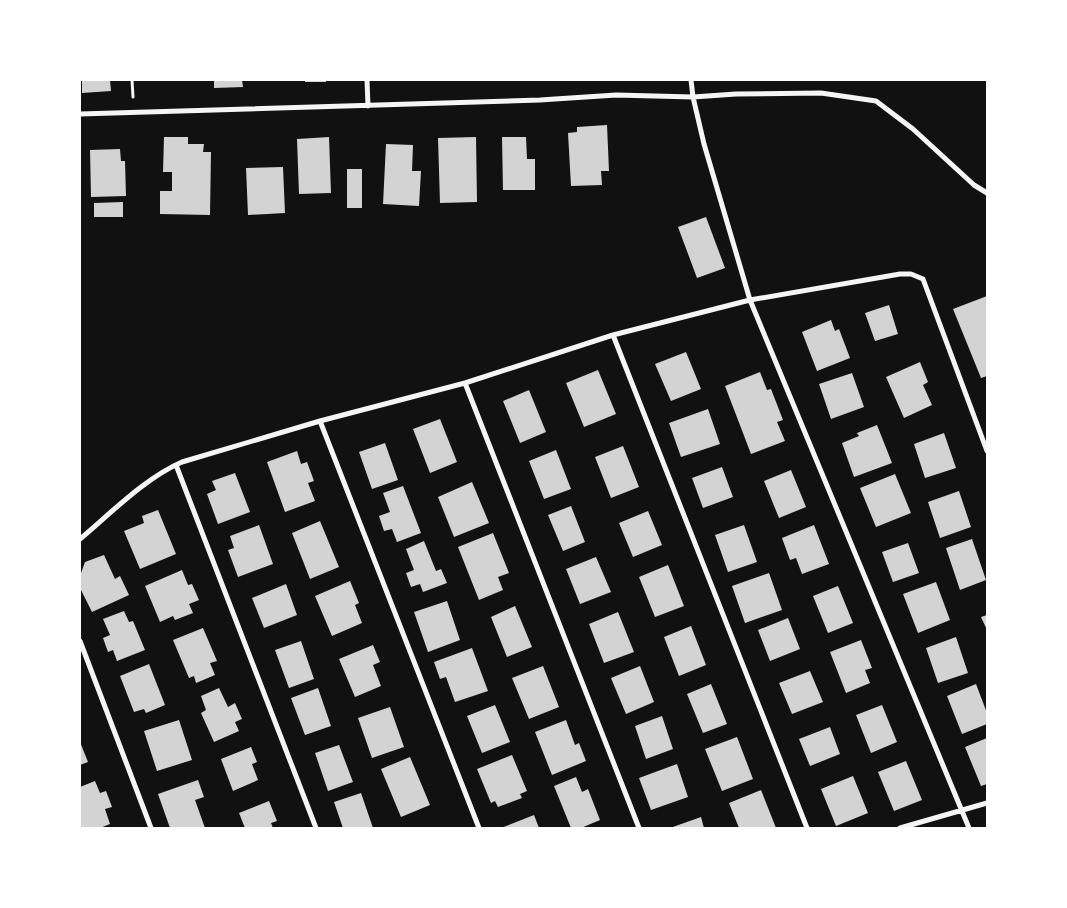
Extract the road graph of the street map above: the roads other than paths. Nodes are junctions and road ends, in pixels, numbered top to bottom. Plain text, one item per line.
1 (367, 80) edge
2 (691, 80) edge
3 (693, 97) junction
4 (368, 106) junction
5 (80, 114) edge
6 (987, 193) edge
7 (750, 300) junction
8 (613, 335) junction
9 (465, 383) junction
10 (320, 421) junction
11 (987, 451) edge
12 (176, 465) junction
13 (80, 539) edge
14 (80, 641) edge
15 (987, 803) edge
16 (962, 810) junction
17 (151, 828) edge
18 (316, 828) edge
19 (479, 828) edge
20 (639, 828) edge
21 (807, 828) edge
22 (900, 828) edge
23 (969, 828) edge

1 - 4 street
2 - 3 street
3 - 4 street
3 - 6 street
3 - 7 street
4 - 5 street
7 - 8 street
7 - 11 street
7 - 16 street
8 - 9 street
8 - 21 street
9 - 10 street
9 - 20 street
10 - 12 street
10 - 19 street
12 - 13 street
12 - 18 street
14 - 17 street
15 - 16 street
16 - 22 street
16 - 23 street

